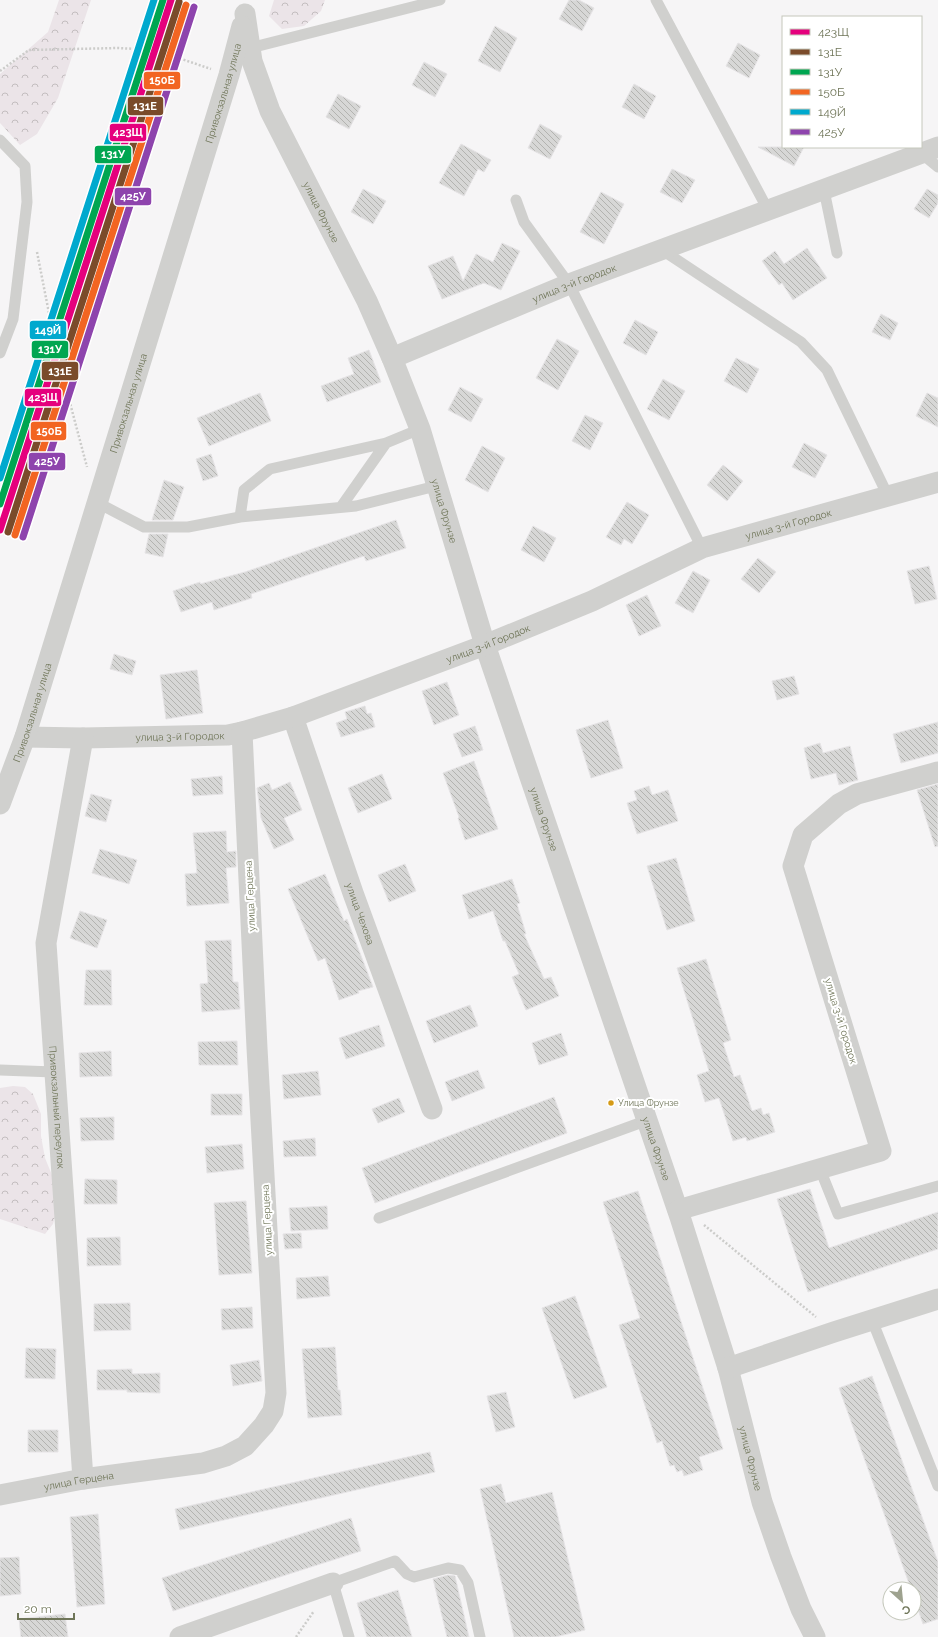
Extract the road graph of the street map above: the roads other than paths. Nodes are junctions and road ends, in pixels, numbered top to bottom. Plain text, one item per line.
1 (440, 0) edge
2 (656, 0) edge
3 (402, 4) edge
4 (247, 7) edge
5 (243, 50) junction
6 (0, 140) edge
7 (930, 150) edge
8 (938, 167) edge
9 (824, 190) junction
10 (516, 200) dead end
11 (768, 210) junction
12 (662, 250) junction
13 (837, 253) dead end
14 (569, 284) junction
15 (0, 353) edge
16 (392, 358) junction
17 (420, 429) junction
18 (386, 443) junction
19 (938, 482) edge
20 (436, 486) junction
21 (888, 496) junction
22 (96, 502) junction
23 (341, 507) junction
24 (240, 517) junction
25 (702, 548) junction
26 (485, 645) junction
27 (292, 717) junction
28 (242, 732) junction
29 (25, 737) junction
30 (83, 738) junction
31 (938, 772) edge
32 (0, 804) edge
33 (0, 1070) edge
34 (54, 1072) junction
35 (432, 1108) dead end
36 (648, 1120) junction
37 (820, 1169) junction
38 (938, 1186) edge
39 (678, 1210) junction
40 (379, 1218) dead end
41 (938, 1299) edge
42 (872, 1320) junction
43 (728, 1368) junction
44 (83, 1479) junction
45 (938, 1486) edge
46 (0, 1495) edge
47 (333, 1582) junction
48 (180, 1637) edge
49 (349, 1637) edge
50 (480, 1637) edge
51 (815, 1637) edge

1 - 3 lane
2 - 11 lane
3 - 5 lane
4 - 5 street, Привокзальная улица
5 - 16 street, улица Фрунзе
5 - 22 street, Привокзальная улица
6 - 15 lane
7 - 8 lane
7 - 9 street, улица 3-й Городок
9 - 11 street, улица 3-й Городок
9 - 13 lane
10 - 14 lane
11 - 12 street, улица 3-й Городок
12 - 14 street, улица 3-й Городок
12 - 21 lane
14 - 16 street, улица 3-й Городок
14 - 25 lane
16 - 17 street, улица Фрунзе
17 - 18 lane
17 - 20 street, улица Фрунзе
18 - 23 lane
18 - 24 lane
19 - 21 street, улица 3-й Городок
20 - 23 lane
20 - 26 street, улица Фрунзе
21 - 25 street, улица 3-й Городок
22 - 24 lane
22 - 29 street, Привокзальная улица
23 - 24 lane
25 - 26 street, улица 3-й Городок
26 - 27 street, улица 3-й Городок
26 - 36 street, улица Фрунзе
27 - 28 street, улица 3-й Городок
27 - 35 street, улица Чехова
28 - 30 street, улица 3-й Городок
28 - 44 street, улица Герцена
29 - 30 street, улица 3-й Городок
29 - 32 street, Привокзальная улица
30 - 34 street, Привокзальный переулок
31 - 37 street, улица 3-й Городок
33 - 34 lane
34 - 44 street, Привокзальный переулок
36 - 39 street, улица Фрунзе
36 - 40 lane
37 - 38 lane
37 - 39 street, улица 3-й Городок
39 - 43 street, улица Фрунзе
41 - 42 street
42 - 43 street
42 - 45 lane
43 - 51 street, улица Фрунзе
44 - 46 street, улица Герцена
47 - 48 street
47 - 49 lane
47 - 50 lane

